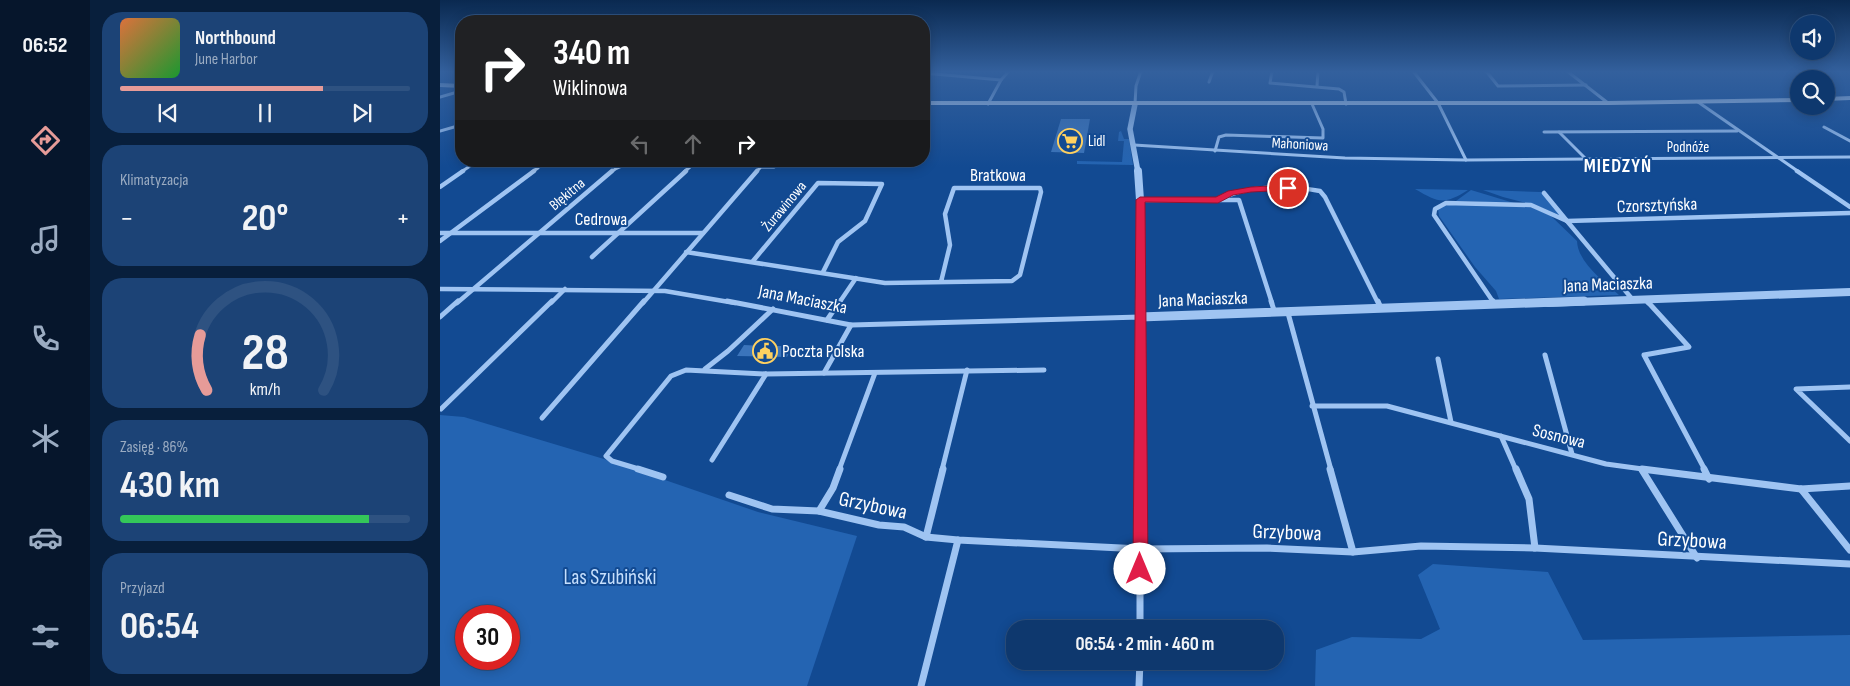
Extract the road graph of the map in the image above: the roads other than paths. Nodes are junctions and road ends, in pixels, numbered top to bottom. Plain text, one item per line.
1 (956, 103) edge
2 (1606, 103) edge
3 (1699, 103) edge
4 (988, 104) joint
5 (1135, 104) junction
6 (1312, 104) junction
7 (1346, 104) joint
8 (1438, 104) junction
9 (455, 127) edge
10 (1824, 127) dead end
11 (440, 131) edge
12 (1737, 131) junction
13 (1544, 132) dead end
14 (1559, 132) junction
15 (1850, 142) edge
16 (1134, 146) junction
17 (1215, 151) junction
18 (1850, 157) edge
19 (1778, 158) junction
20 (1586, 159) junction
21 (1466, 160) junction
22 (469, 167) edge
23 (616, 167) edge
24 (690, 167) edge
25 (774, 167) dead end
26 (538, 168) dead end
27 (440, 180) edge
28 (450, 180) junction
29 (440, 187) edge
30 (1238, 192) junction
31 (1544, 193) dead end
32 (1140, 200) junction
33 (1218, 200) junction
34 (1239, 200) junction
35 (1850, 207) edge
36 (1850, 213) edge
37 (1567, 221) junction
38 (440, 233) edge
39 (450, 233) junction
40 (538, 233) junction
41 (618, 233) junction
42 (703, 233) junction
43 (440, 241) edge
44 (686, 252) junction
45 (592, 257) dead end
46 (753, 261) junction
47 (823, 272) junction
48 (856, 278) junction
49 (941, 282) junction
50 (440, 289) edge
51 (472, 289) junction
52 (565, 289) junction
53 (652, 290) junction
54 (1850, 292) edge
55 (1646, 299) junction
56 (1633, 300) junction
57 (1496, 305) junction
58 (773, 309) junction
59 (1382, 309) junction
60 (1275, 313) junction
61 (1288, 313) junction
62 (440, 317) edge
63 (1140, 317) junction
64 (826, 320) junction
65 (851, 325) junction
66 (1545, 355) dead end
67 (1438, 359) dead end
68 (705, 370) junction
69 (967, 370) junction
70 (1044, 370) dead end
71 (824, 372) junction
72 (875, 373) junction
73 (766, 374) junction
74 (1850, 387) edge
75 (1312, 406) junction
76 (441, 409) edge
77 (542, 418) dead end
78 (1451, 422) junction
79 (1501, 436) junction
80 (1850, 441) edge
81 (1572, 454) junction
82 (712, 460) dead end
83 (1642, 470) junction
84 (662, 477) dead end
85 (1708, 479) junction
86 (1850, 486) edge
87 (1801, 490) junction
88 (729, 495) dead end
89 (819, 511) junction
90 (926, 537) junction
91 (958, 540) junction
92 (1535, 548) junction
93 (1141, 549) junction
94 (1850, 550) edge
95 (1353, 552) junction
96 (1697, 558) junction
97 (1850, 564) edge
98 (1140, 620) edge
99 (1140, 670) edge
100 (921, 686) edge
101 (1139, 686) edge

1 - 4 main road
2 - 8 main road
3 - 12 street
4 - 5 main road
5 - 6 main road
5 - 16 street
6 - 7 main road
6 - 17 street
7 - 8 main road
8 - 21 street
9 - 11 street
10 - 15 street
12 - 14 street
12 - 19 street
13 - 14 street
14 - 20 street
16 - 17 street, Mahoniowa
16 - 32 street
17 - 21 street, Mahoniowa
18 - 19 street, Podnóże
19 - 20 street, Podnóże
19 - 35 street
20 - 21 street, Podnóże
22 - 28 street
23 - 40 street, Błękitna
24 - 41 street, Błękitna
25 - 42 street
26 - 39 street
27 - 28 street
28 - 29 street
30 - 33 street
30 - 34 street
30 - 59 street
31 - 37 street
32 - 33 street
32 - 63 street
33 - 34 street
34 - 60 street
36 - 37 street, Czorsztyńska
37 - 56 street
37 - 57 street
38 - 39 street, Cedrowa
39 - 40 street, Cedrowa
39 - 43 street
40 - 41 street, Cedrowa
40 - 51 street, Błękitna
41 - 42 street, Cedrowa
41 - 45 street
42 - 44 street
44 - 46 street
44 - 53 street
46 - 47 street
46 - 47 street, Żurawinowa
47 - 48 street
48 - 49 street
48 - 64 street
49 - 49 street, Bratkowa
50 - 51 street, Jana Maciaszka
51 - 52 street, Jana Maciaszka
51 - 62 street, Błękitna
52 - 53 street, Jana Maciaszka
52 - 76 street
53 - 58 street, Jana Maciaszka
53 - 77 street
54 - 55 street, Jana Maciaszka
55 - 56 street, Jana Maciaszka
55 - 85 street
56 - 57 street, Jana Maciaszka
57 - 59 street, Jana Maciaszka
58 - 64 street, Jana Maciaszka
58 - 68 street
59 - 61 street, Jana Maciaszka
60 - 61 street, Jana Maciaszka
60 - 63 street, Jana Maciaszka
61 - 75 street
63 - 65 street, Jana Maciaszka
63 - 93 street
64 - 65 street, Jana Maciaszka
65 - 71 street
66 - 81 street
67 - 78 street
68 - 73 street
68 - 84 street
69 - 70 street
69 - 72 street
69 - 90 street
71 - 72 street
71 - 73 street
72 - 89 street
73 - 82 street
74 - 80 street
75 - 78 street, Sosnowa
75 - 95 street
78 - 79 street, Sosnowa
79 - 81 street, Sosnowa
79 - 92 street
81 - 83 street, Sosnowa
83 - 85 street, Sosnowa
83 - 96 street
85 - 87 street, Sosnowa
86 - 87 street, Sosnowa
87 - 94 street
88 - 89 street, Grzybowa
89 - 90 street, Grzybowa
90 - 91 street, Grzybowa
91 - 93 street, Grzybowa
91 - 100 street
92 - 95 street, Grzybowa
92 - 96 street, Grzybowa
93 - 95 street, Grzybowa
93 - 98 street
96 - 97 street, Grzybowa
99 - 101 street

